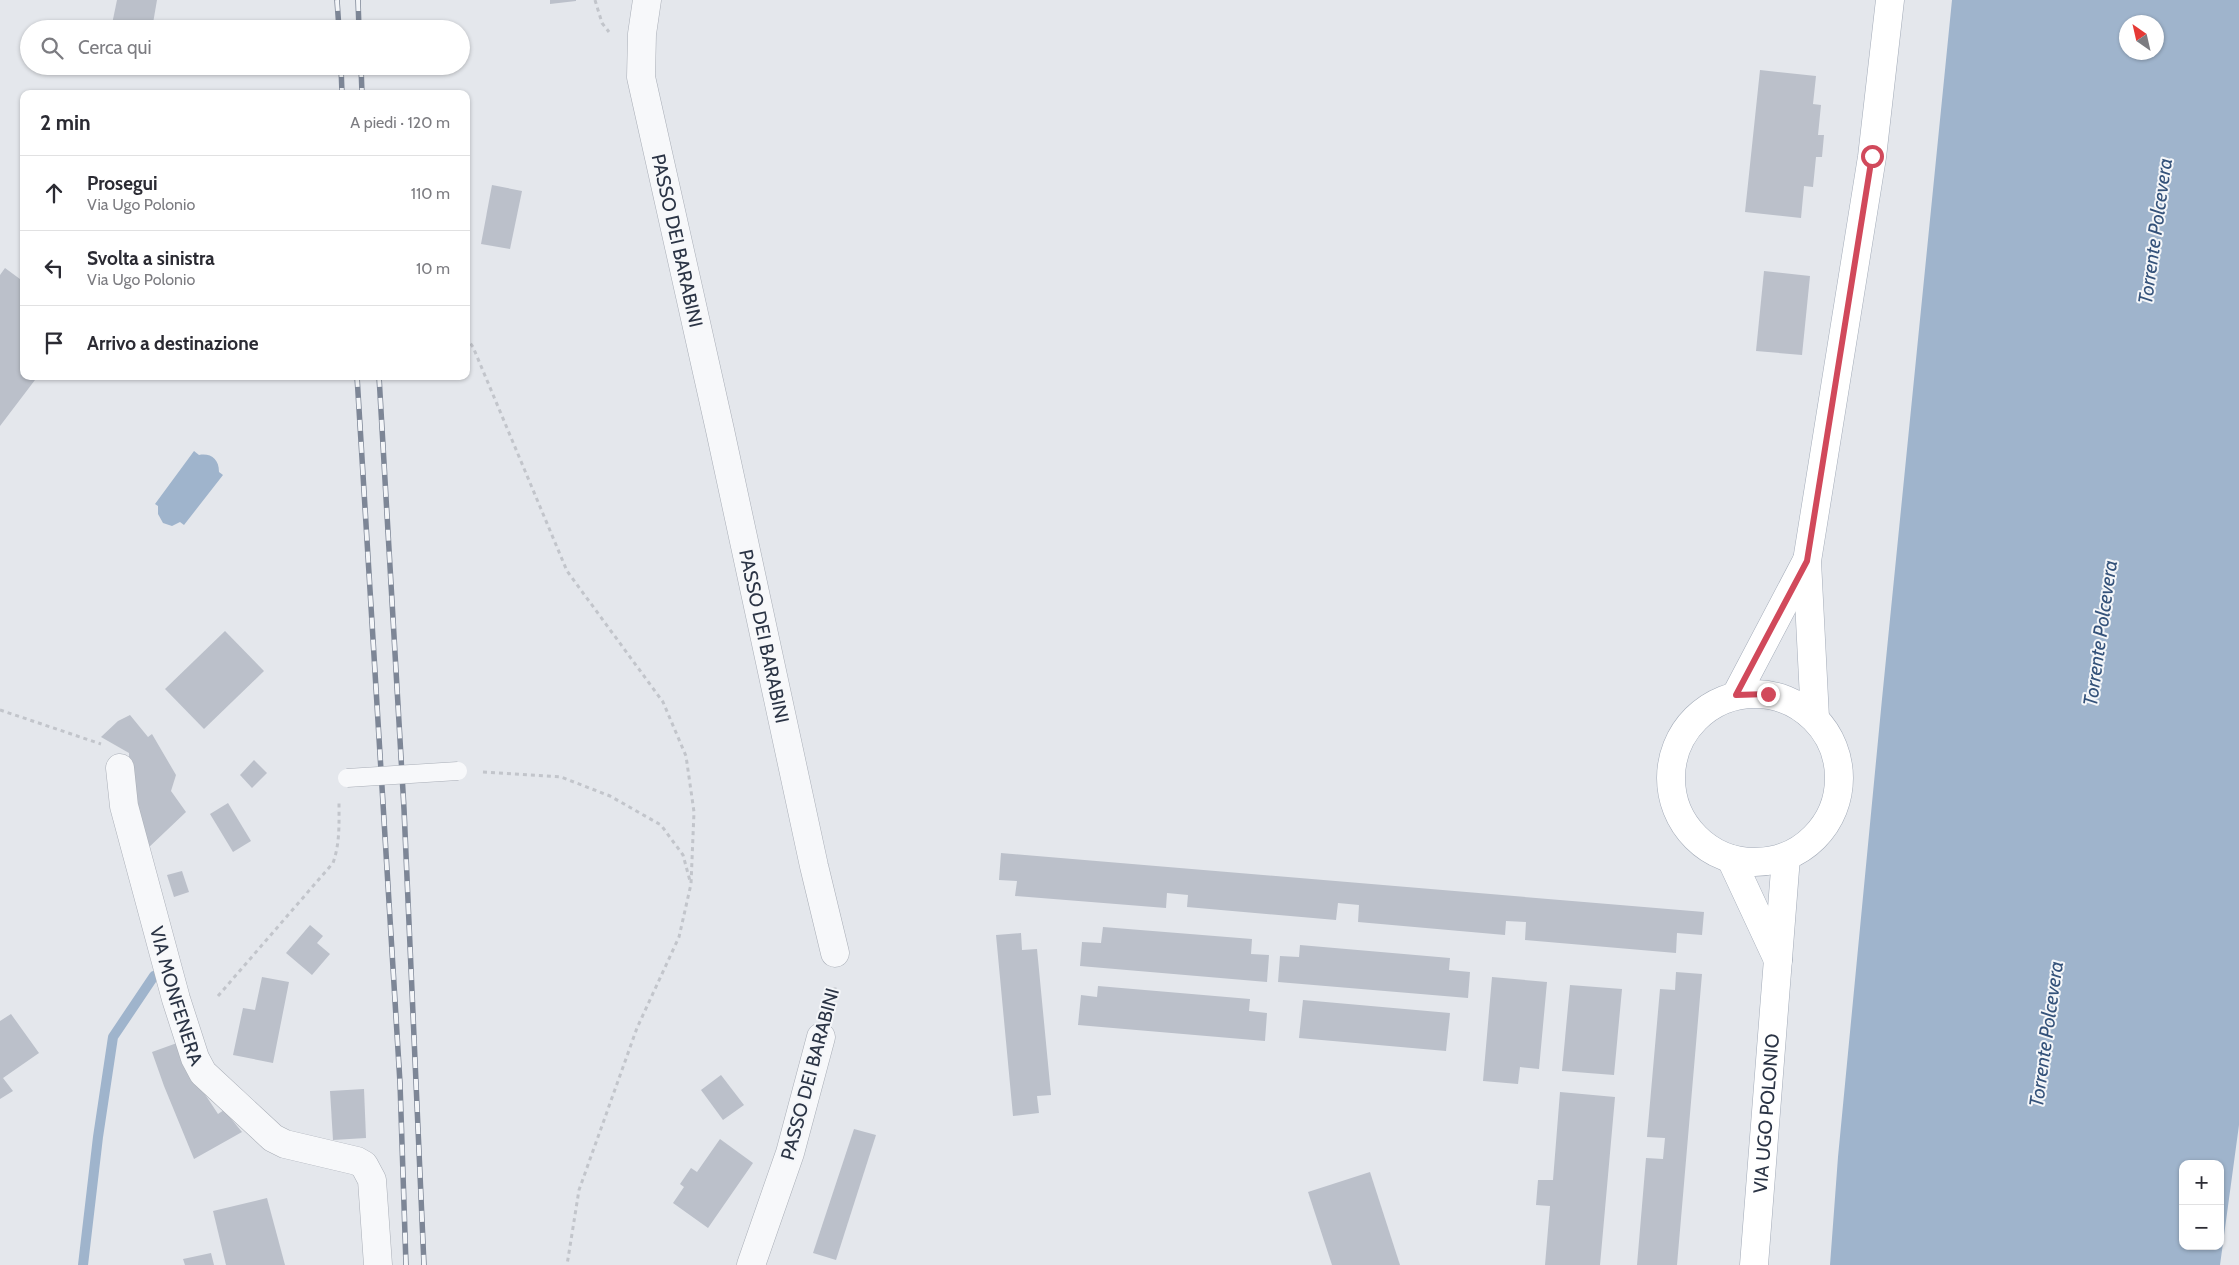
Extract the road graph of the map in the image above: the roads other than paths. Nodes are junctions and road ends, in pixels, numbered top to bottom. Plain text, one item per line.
1 (647, 0) edge
2 (1890, 0) edge
3 (1807, 561) junction
4 (1736, 695) junction
5 (1815, 718) junction
6 (120, 768) road end
7 (458, 771) road end
8 (348, 778) road end
9 (1786, 856) junction
10 (1731, 859) junction
11 (835, 953) road end
12 (1779, 961) junction
13 (821, 1037) road end
14 (378, 1265) edge
15 (751, 1265) edge
16 (1754, 1265) edge

1 - 11 street, PASSO DEI BARABINI
2 - 3 main road
3 - 4 main road
3 - 5 main road
4 - 5 main road
4 - 10 main road
5 - 9 main road
6 - 14 street, VIA MONFENERA
7 - 8 lane, bridge
9 - 10 main road
9 - 12 main road, VIA UGO POLONIO
10 - 12 main road, VIA UGO POLONIO
12 - 16 main road, VIA UGO POLONIO
13 - 15 street, PASSO DEI BARABINI

